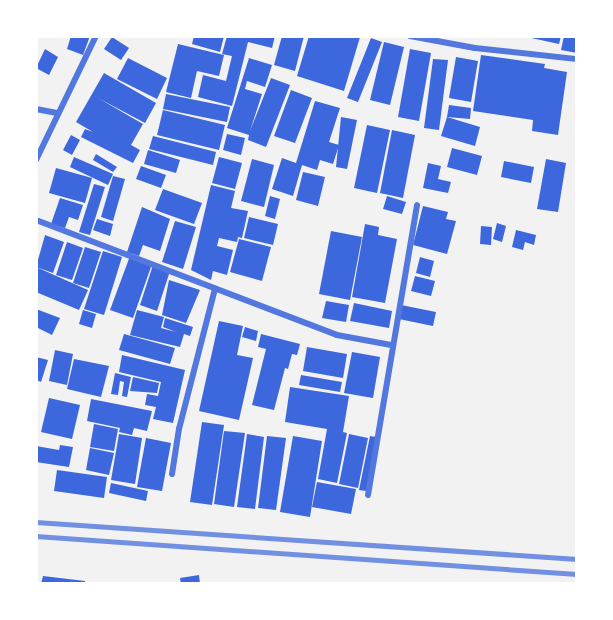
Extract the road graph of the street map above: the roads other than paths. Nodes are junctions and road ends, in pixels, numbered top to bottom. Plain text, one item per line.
1 (96, 36) edge
2 (410, 36) edge
3 (577, 59) edge
4 (36, 109) edge
5 (56, 112) junction
6 (36, 160) edge
7 (417, 206) dead end
8 (36, 220) edge
9 (215, 289) junction
10 (391, 345) junction
11 (172, 474) dead end
12 (368, 495) dead end

1 - 5 street
2 - 3 street
4 - 5 street
5 - 6 street
7 - 10 street
8 - 9 street
9 - 10 street
9 - 11 street
10 - 12 street

